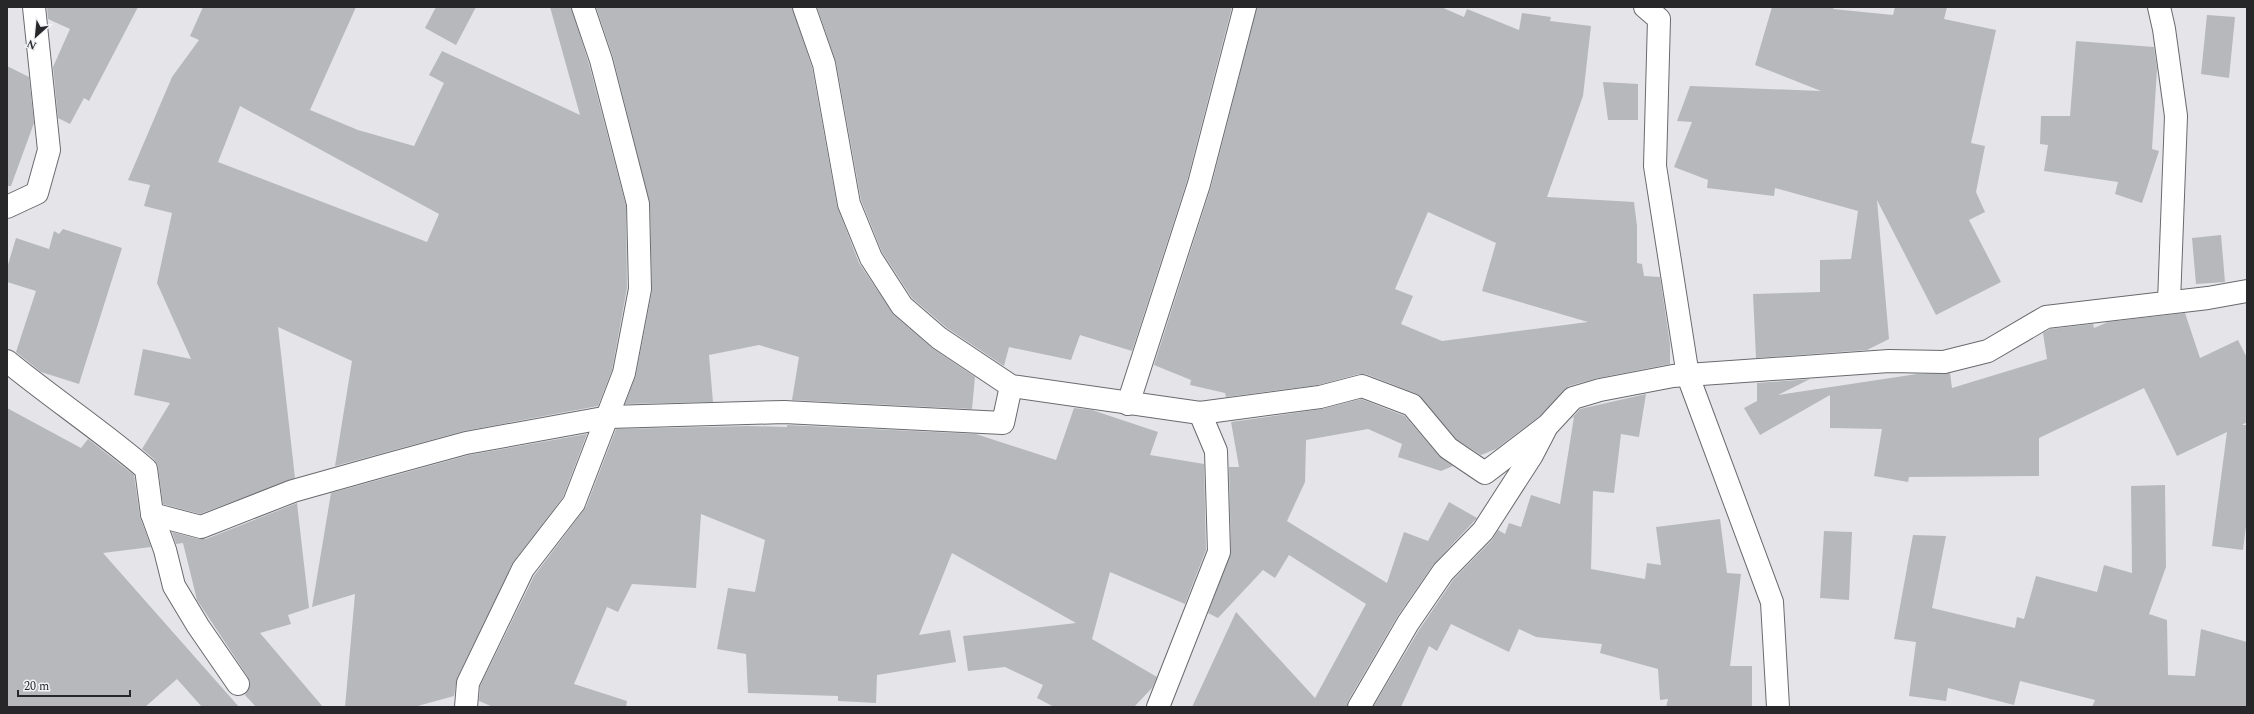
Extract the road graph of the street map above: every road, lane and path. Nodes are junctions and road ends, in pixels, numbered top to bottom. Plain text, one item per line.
1 (34, 7) edge
2 (583, 7) edge
3 (804, 7) edge
4 (1245, 7) edge
5 (1645, 7) edge
6 (2159, 7) edge
7 (7, 207) edge
8 (2247, 291) edge
9 (2169, 302) junction
10 (7, 361) edge
11 (1688, 376) junction
12 (1011, 386) junction
13 (1128, 404) junction
14 (1200, 413) junction
15 (609, 417) junction
16 (1548, 425) junction
17 (152, 514) junction
18 (238, 684) dead end
19 (466, 707) edge
20 (1158, 707) edge
21 (1359, 707) edge
22 (1778, 707) edge

1 - 7 street
2 - 15 street
3 - 12 street
4 - 13 street
5 - 11 street
6 - 9 street
8 - 9 street
9 - 11 street
10 - 17 street
11 - 16 street
11 - 22 street
12 - 13 street
12 - 15 street
13 - 14 street
14 - 16 street
14 - 20 street
15 - 17 street
15 - 19 street
16 - 21 street
17 - 18 street

